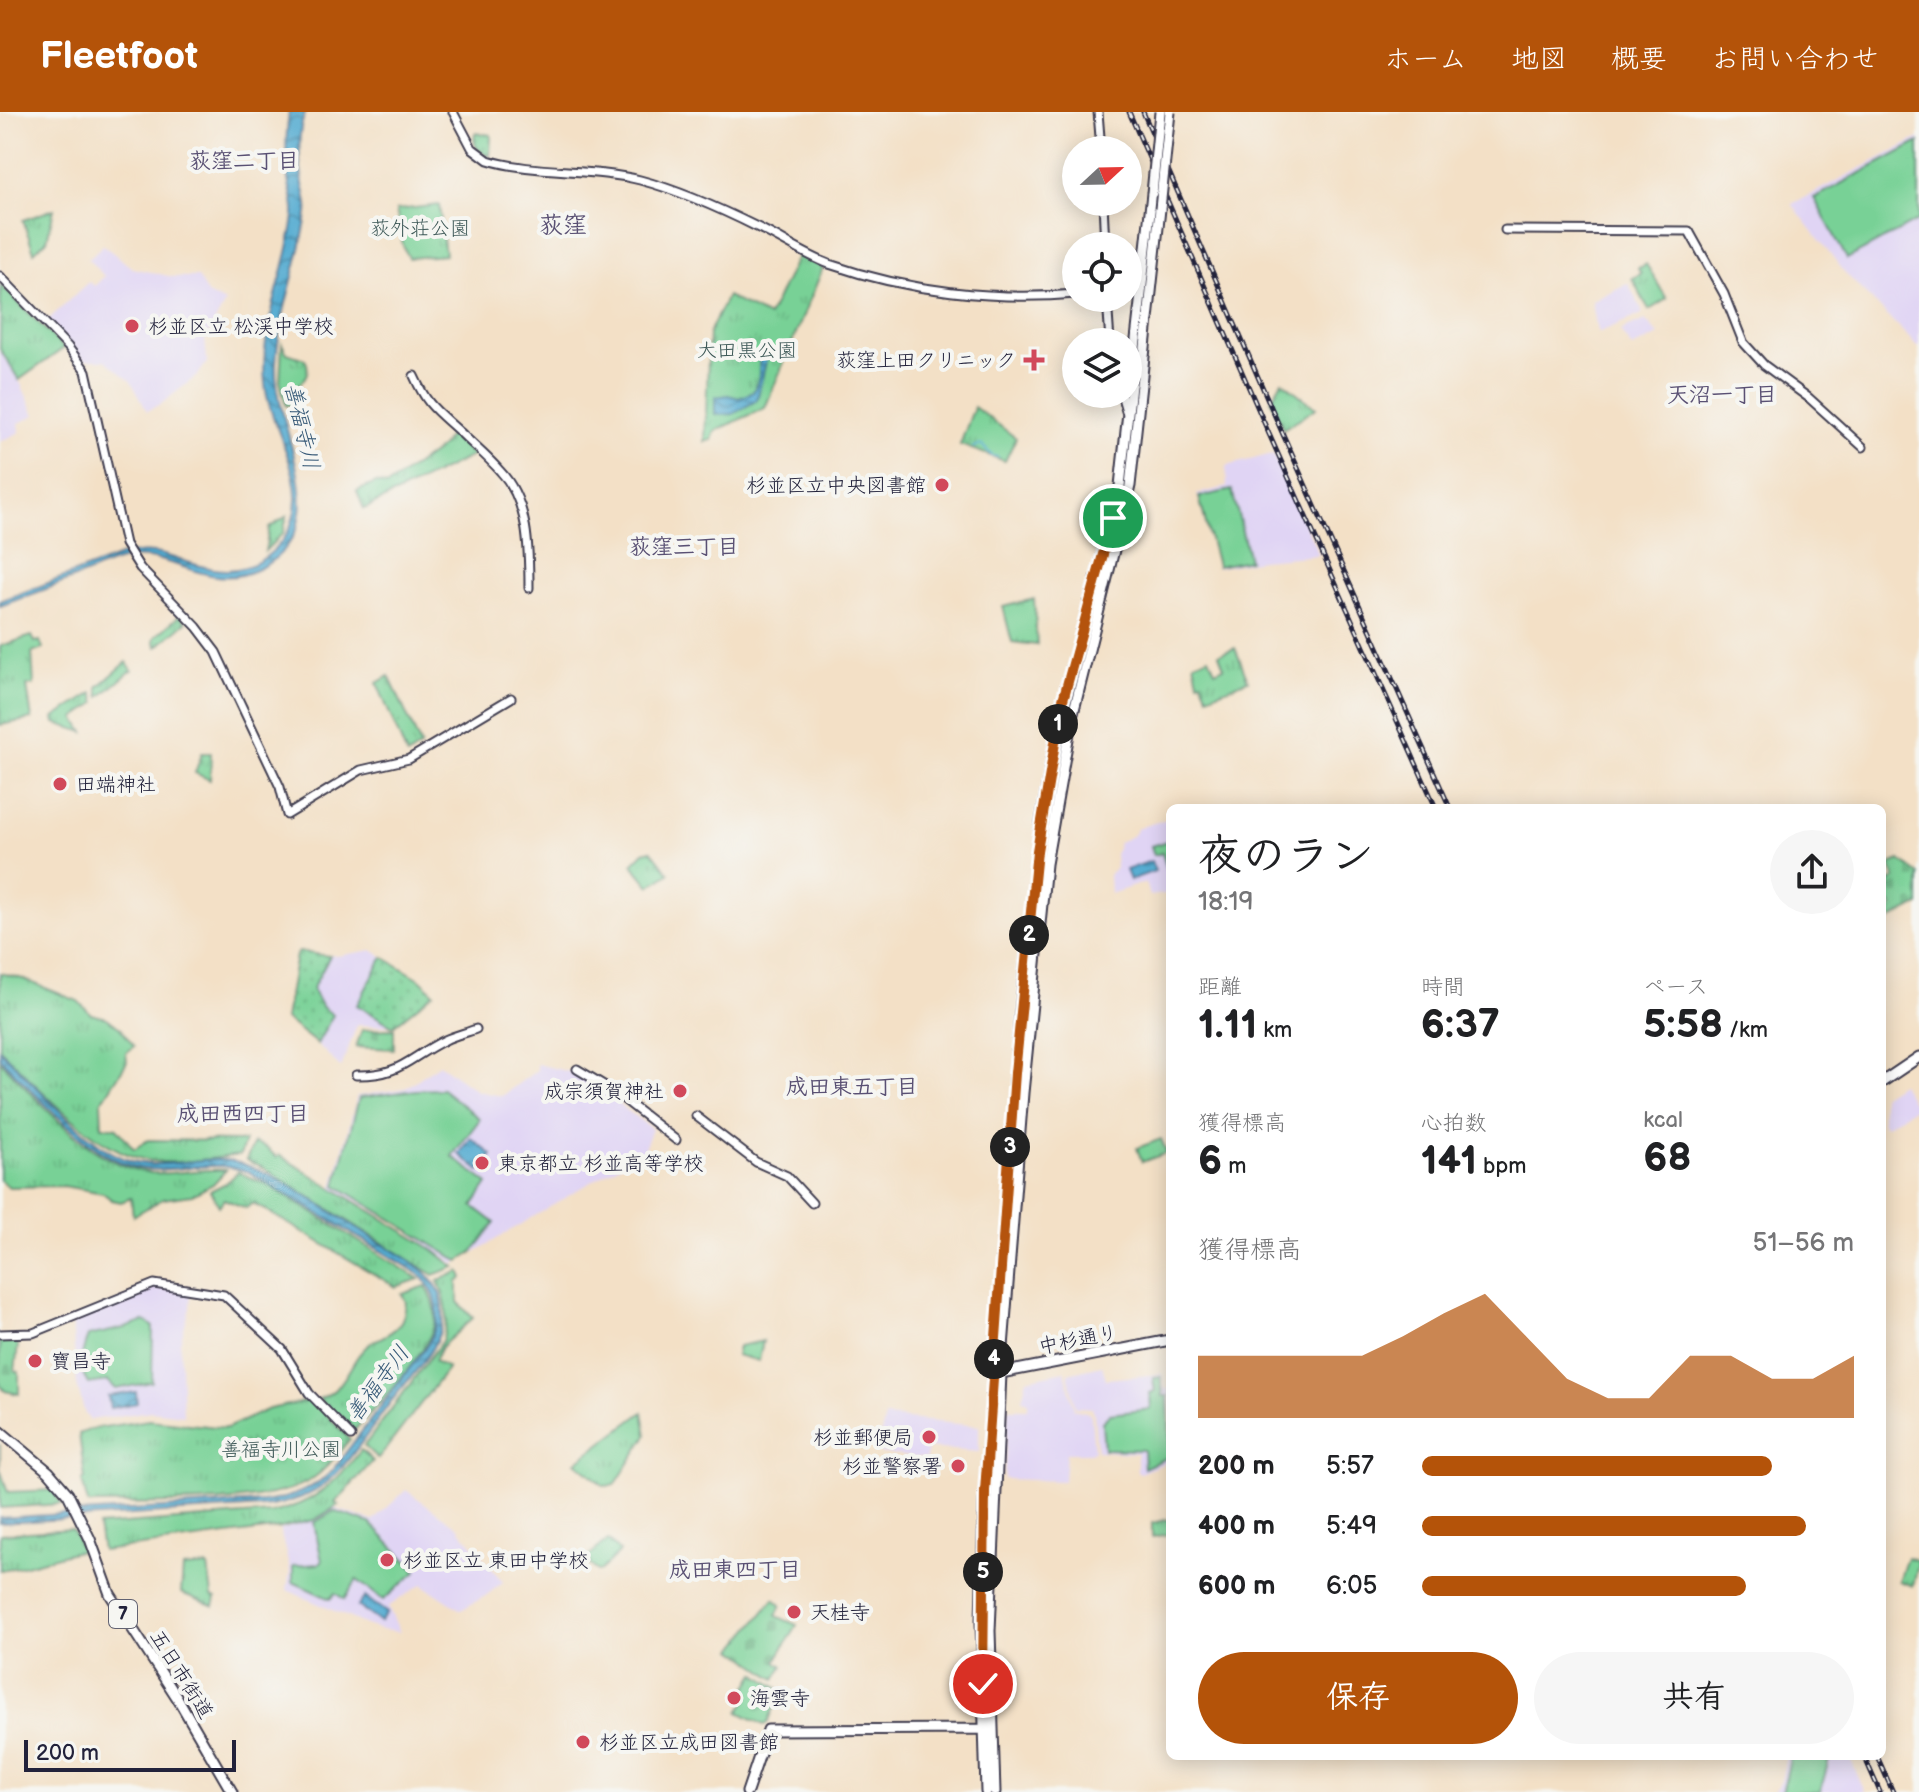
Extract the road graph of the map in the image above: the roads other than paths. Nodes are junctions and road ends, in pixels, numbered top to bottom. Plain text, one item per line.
1 (453, 112) edge
2 (1098, 112) edge
3 (1160, 112) edge
4 (1170, 112) edge
5 (1100, 136) edge
6 (1505, 230) dead end
7 (0, 276) edge
8 (1062, 295) edge
9 (1135, 328) edge
10 (1142, 368) edge
11 (414, 376) dead end
12 (1131, 408) edge
13 (1135, 408) edge
14 (1133, 421) junction
15 (1863, 447) dead end
16 (529, 588) dead end
17 (511, 698) dead end
18 (476, 1029) dead end
19 (1919, 1057) edge
20 (577, 1069) dead end
21 (356, 1075) dead end
22 (1886, 1079) edge
23 (696, 1116) dead end
24 (676, 1140) dead end
25 (812, 1203) dead end
26 (0, 1334) edge
27 (1166, 1341) edge
28 (997, 1374) junction
29 (0, 1431) edge
30 (351, 1436) dead end
31 (988, 1729) junction
32 (232, 1792) edge
33 (747, 1792) edge
34 (986, 1792) edge
35 (995, 1792) edge

1 - 8 street
2 - 5 street
3 - 9 main road, bridge
4 - 10 main road, bridge
6 - 15 street
7 - 17 street
11 - 16 street
12 - 14 main road
13 - 14 main road
14 - 28 main road
18 - 21 street
19 - 22 main road
20 - 24 street
23 - 25 street
26 - 30 street
27 - 28 main road, 中杉通り
28 - 31 main road
29 - 32 main road, 五日市街道 / 7
31 - 33 main road
31 - 34 main road
31 - 35 main road

